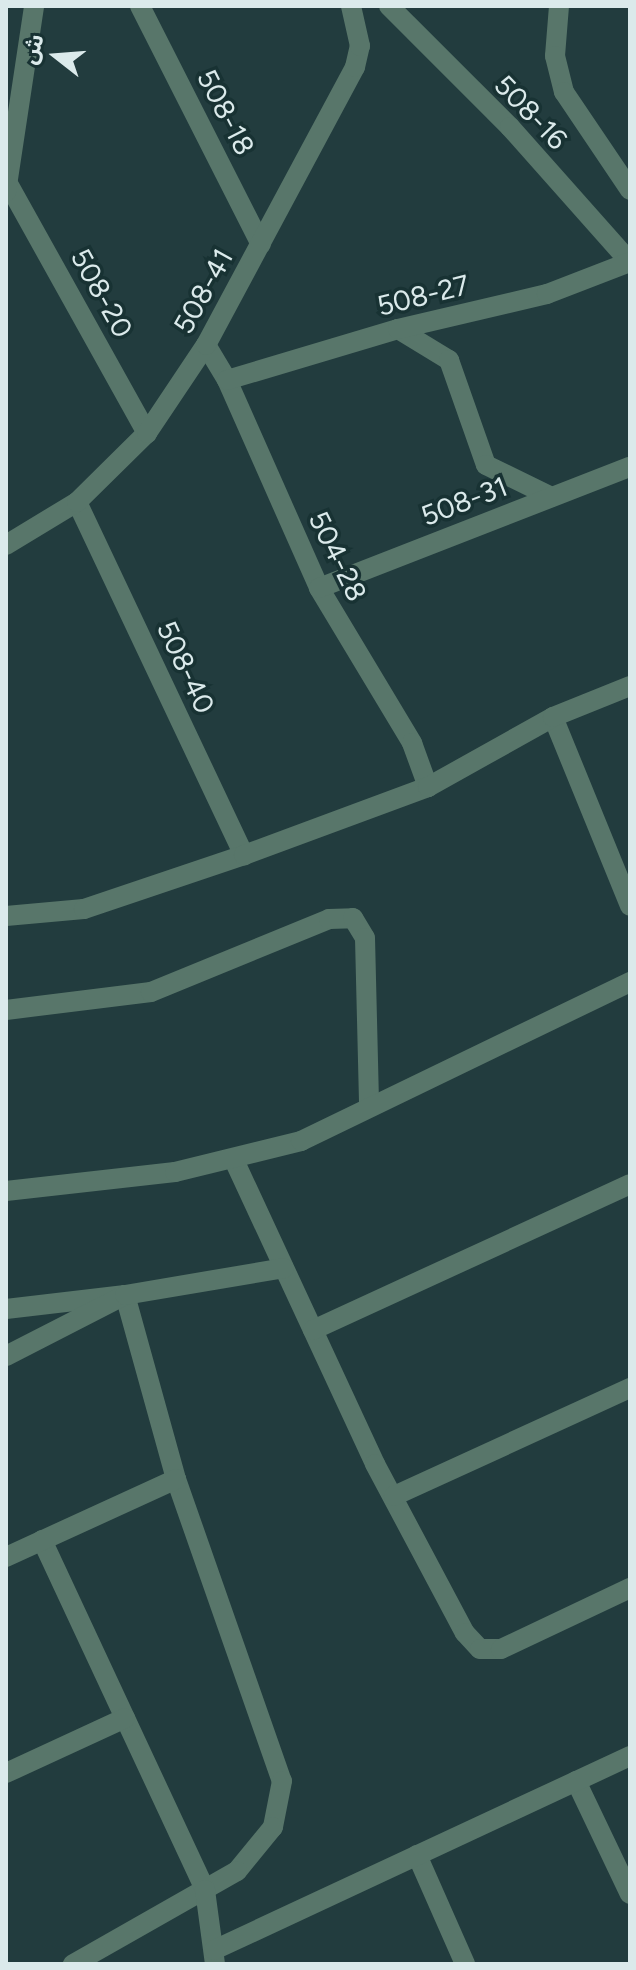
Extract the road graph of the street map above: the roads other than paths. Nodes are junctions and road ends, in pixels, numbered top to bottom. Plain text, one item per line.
1 (34, 6) edge
2 (140, 6) edge
3 (351, 6) edge
4 (389, 6) edge
5 (559, 6) edge
6 (7, 184) edge
7 (630, 190) edge
8 (261, 244) junction
9 (630, 262) edge
10 (398, 329) junction
11 (206, 345) junction
12 (227, 380) junction
13 (147, 433) junction
14 (630, 467) edge
15 (552, 497) junction
16 (77, 502) junction
17 (6, 545) edge
18 (319, 588) junction
19 (630, 686) edge
20 (553, 717) junction
21 (428, 787) junction
22 (244, 855) junction
23 (628, 900) edge
24 (7, 915) edge
25 (630, 982) edge
26 (6, 1010) edge
27 (369, 1105) junction
28 (234, 1160) junction
29 (630, 1184) edge
30 (6, 1191) edge
31 (284, 1268) junction
32 (125, 1295) junction
33 (6, 1309) edge
34 (313, 1330) junction
35 (6, 1356) edge
36 (630, 1388) edge
37 (176, 1479) junction
38 (394, 1496) junction
39 (42, 1540) junction
40 (6, 1557) edge
41 (630, 1588) edge
42 (125, 1718) junction
43 (630, 1756) edge
44 (6, 1773) edge
45 (576, 1781) junction
46 (417, 1855) junction
47 (205, 1890) junction
48 (630, 1894) edge
49 (215, 1957) edge
50 (73, 1964) edge
51 (465, 1964) edge

1 - 6 street
2 - 8 street, 508-18
3 - 8 street, 508-41
4 - 9 street, 508-16
5 - 7 street
6 - 13 street, 508-20
8 - 11 street, 508-41
9 - 10 street, 508-27
10 - 12 street, 508-27
10 - 15 street
11 - 12 street, 504-28
11 - 13 street, 508-41
12 - 18 street, 504-28
13 - 16 street, 508-41
14 - 15 street, 508-31
15 - 18 street, 508-31
16 - 17 street, 508-41
16 - 22 street, 508-40
18 - 21 street, 504-28
19 - 20 street
20 - 21 street
20 - 23 street
21 - 22 street
22 - 24 street
25 - 27 street
26 - 27 street
27 - 28 street
28 - 30 street
28 - 31 street
29 - 34 street
31 - 32 street
31 - 34 street
32 - 33 street
32 - 35 street
32 - 37 street
34 - 38 street
36 - 38 street
37 - 39 street
37 - 47 street
38 - 41 street
39 - 40 street
39 - 42 street
42 - 44 street
42 - 47 street
43 - 45 street
45 - 46 street
45 - 48 street
46 - 49 street
46 - 51 street
47 - 49 street
47 - 50 street

